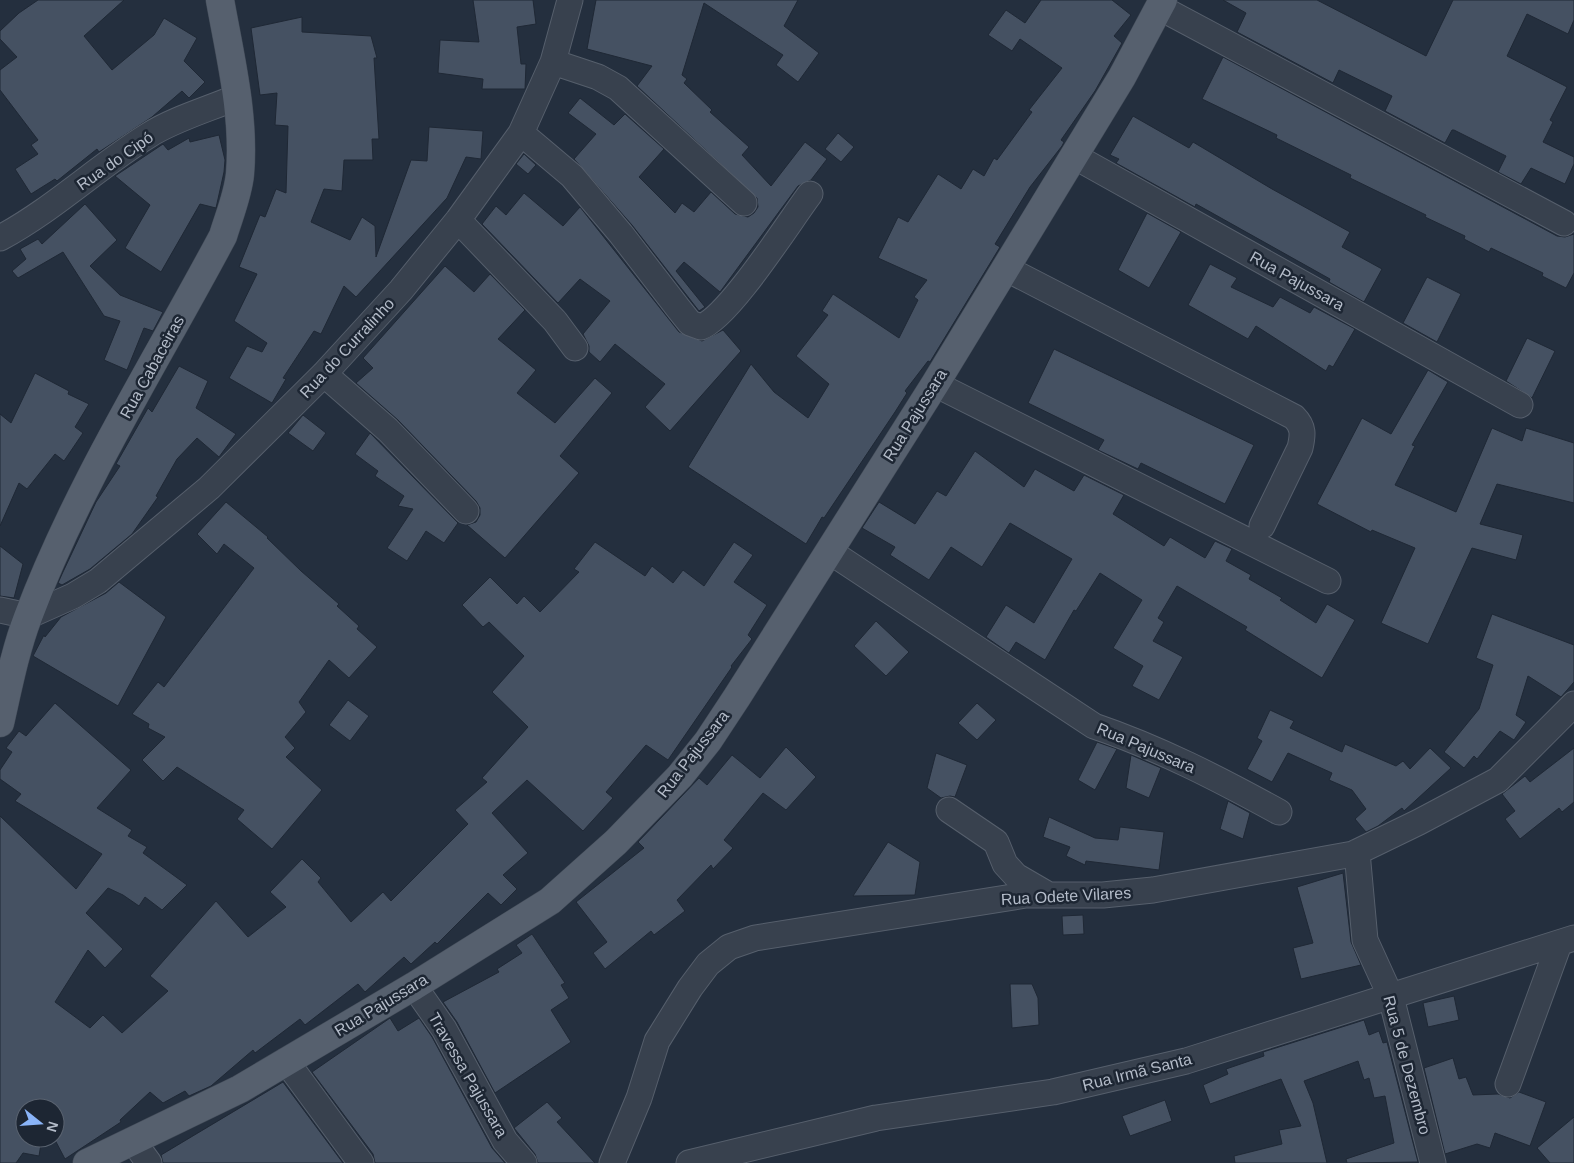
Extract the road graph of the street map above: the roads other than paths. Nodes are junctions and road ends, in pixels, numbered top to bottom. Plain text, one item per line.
1 (220, 0) edge
2 (570, 0) edge
3 (1161, 3) edge
4 (553, 62) junction
5 (237, 97) junction
6 (521, 133) junction
7 (1074, 156) junction
8 (810, 194) dead end
9 (744, 203) dead end
10 (458, 220) junction
11 (1564, 223) dead end
12 (0, 238) edge
13 (1005, 268) junction
14 (575, 348) dead end
15 (324, 374) junction
16 (936, 384) junction
17 (1520, 405) dead end
18 (466, 510) dead end
19 (1262, 526) dead end
20 (836, 556) junction
21 (1328, 580) dead end
22 (0, 610) edge
23 (28, 616) junction
24 (1574, 704) edge
25 (0, 723) edge
26 (949, 810) dead end
27 (1279, 812) dead end
28 (1357, 852) junction
29 (1047, 894) junction
30 (1566, 941) edge
31 (414, 986) junction
32 (1391, 997) junction
33 (286, 1062) junction
34 (1508, 1084) dead end
35 (133, 1141) junction
36 (87, 1163) edge
37 (149, 1163) edge
38 (361, 1163) edge
39 (524, 1163) edge
40 (612, 1163) edge
41 (688, 1163) edge
42 (1433, 1163) edge

1 - 5 main road, Rua Cabaceiras
2 - 4 street, Rua do Curralinho
3 - 7 main road, Rua Pajussara
3 - 11 street
4 - 6 street, Rua do Curralinho
4 - 9 street
5 - 12 street, Rua do Cipó
5 - 23 main road, Rua Cabaceiras
6 - 8 street
6 - 10 street, Rua do Curralinho
7 - 13 main road, Rua Pajussara
7 - 17 street, Rua Pajussara
10 - 14 street
10 - 15 street, Rua do Curralinho
13 - 16 main road, Rua Pajussara
13 - 19 street
15 - 18 street
15 - 23 street, Rua do Curralinho
16 - 20 main road, Rua Pajussara
16 - 21 street
20 - 27 street, Rua Pajussara
20 - 31 main road, Rua Pajussara
22 - 23 street
23 - 25 main road, Rua Cabaceiras
24 - 28 street, Rua Odete Vilares
26 - 29 street
28 - 29 street, Rua Odete Vilares
28 - 32 street, Rua 5 de Dezembro
29 - 40 street, Rua Odete Vilares
30 - 32 street, Rua Irmã Santa
30 - 34 street
31 - 33 main road, Rua Pajussara
31 - 39 street, Travessa Pajussara
32 - 41 street, Rua Irmã Santa
32 - 42 street, Rua 5 de Dezembro
33 - 35 main road, Rua Pajussara
33 - 38 street
35 - 36 main road, Rua Pajussara
35 - 37 street

